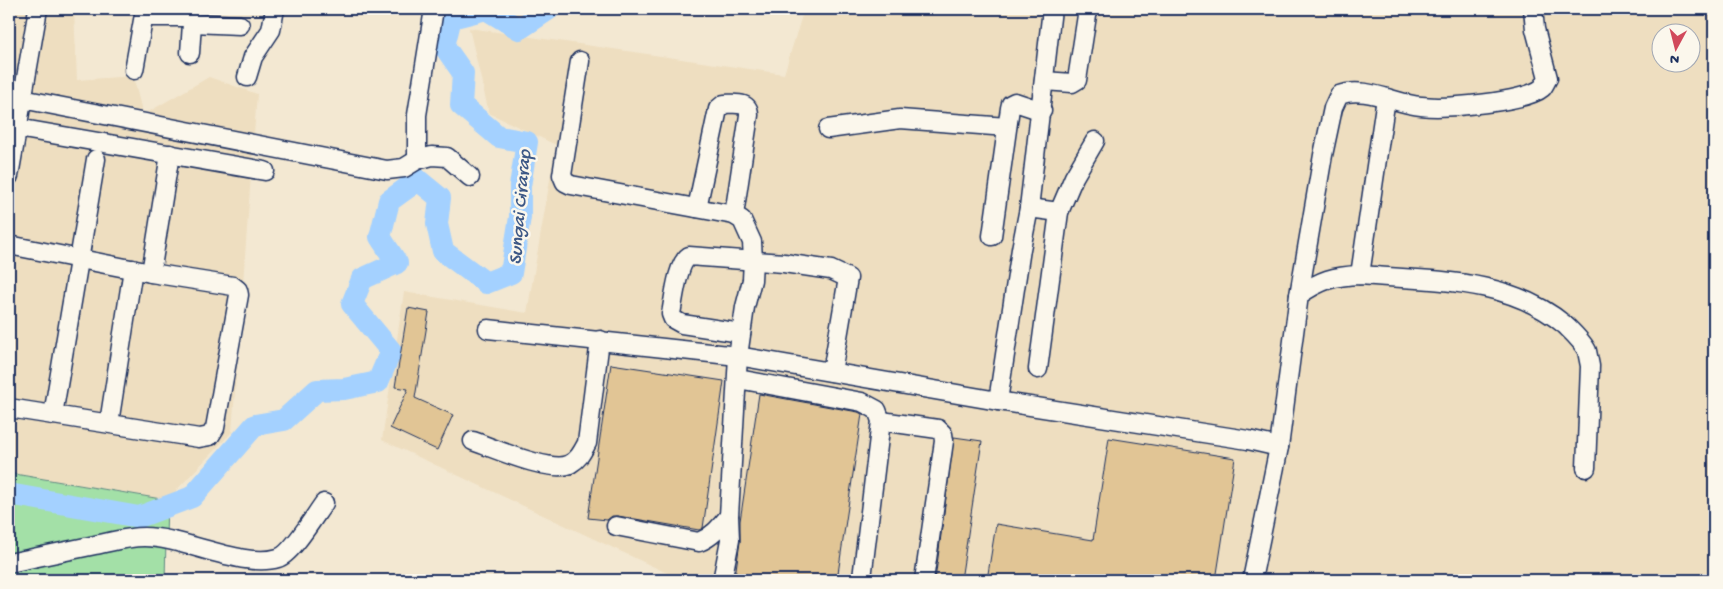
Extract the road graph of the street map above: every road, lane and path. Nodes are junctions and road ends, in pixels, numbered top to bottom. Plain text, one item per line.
1 (38, 9) edge
2 (275, 9) edge
3 (434, 9) edge
4 (1052, 9) edge
5 (1088, 9) edge
6 (1532, 9) edge
7 (144, 13) edge
8 (192, 23) junction
9 (240, 25) dead end
10 (190, 53) dead end
11 (580, 61) dead end
12 (134, 70) dead end
13 (247, 77) dead end
14 (1044, 81) junction
15 (1386, 98) junction
16 (22, 99) junction
17 (1042, 111) junction
18 (17, 125) junction
19 (1007, 127) junction
20 (828, 129) dead end
21 (1095, 141) dead end
22 (170, 154) junction
23 (96, 159) dead end
24 (417, 160) junction
25 (265, 171) dead end
26 (9, 176) edge
27 (470, 176) dead end
28 (697, 208) junction
29 (1029, 208) junction
30 (1059, 212) junction
31 (734, 215) junction
32 (992, 236) dead end
33 (9, 246) edge
34 (78, 259) junction
35 (753, 260) junction
36 (133, 269) junction
37 (151, 273) junction
38 (1360, 275) junction
39 (1299, 295) junction
40 (488, 329) dead end
41 (741, 333) junction
42 (600, 340) junction
43 (738, 356) junction
44 (1038, 369) dead end
45 (832, 372) junction
46 (738, 379) junction
47 (998, 400) junction
48 (9, 408) edge
49 (53, 415) junction
50 (881, 421) junction
51 (109, 423) junction
52 (474, 440) dead end
53 (1279, 447) junction
54 (1586, 468) dead end
55 (324, 503) dead end
56 (729, 516) junction
57 (616, 526) dead end
58 (9, 563) edge
59 (862, 578) dead end
60 (725, 580) edge
61 (924, 580) edge
62 (1252, 580) edge

1 - 16 street
2 - 13 street
3 - 24 street
4 - 14 street
5 - 14 street
6 - 15 street
7 - 8 street
7 - 12 street
8 - 9 street
8 - 10 street
11 - 28 street
14 - 17 street
15 - 38 street
15 - 39 street
16 - 18 street
16 - 24 street
17 - 19 street
17 - 29 street
18 - 22 street
18 - 26 street
19 - 20 street
19 - 32 street
21 - 30 street
22 - 25 street
22 - 37 street
23 - 34 street
24 - 27 street
28 - 31 street
28 - 31 street
29 - 30 street
29 - 47 street
30 - 44 street
31 - 35 street
33 - 34 street
34 - 36 street
34 - 49 street
35 - 41 street
35 - 41 street
35 - 45 street
36 - 37 street
36 - 51 street
37 - 51 street
38 - 39 street
38 - 54 street
39 - 53 street
40 - 42 street
41 - 43 street
42 - 43 street
42 - 52 street
43 - 45 street
43 - 46 street
45 - 47 street
46 - 50 street
46 - 56 street
47 - 53 street
48 - 49 street
49 - 51 street
50 - 59 street
50 - 61 street
53 - 62 street
55 - 58 street
56 - 57 street
56 - 60 street

